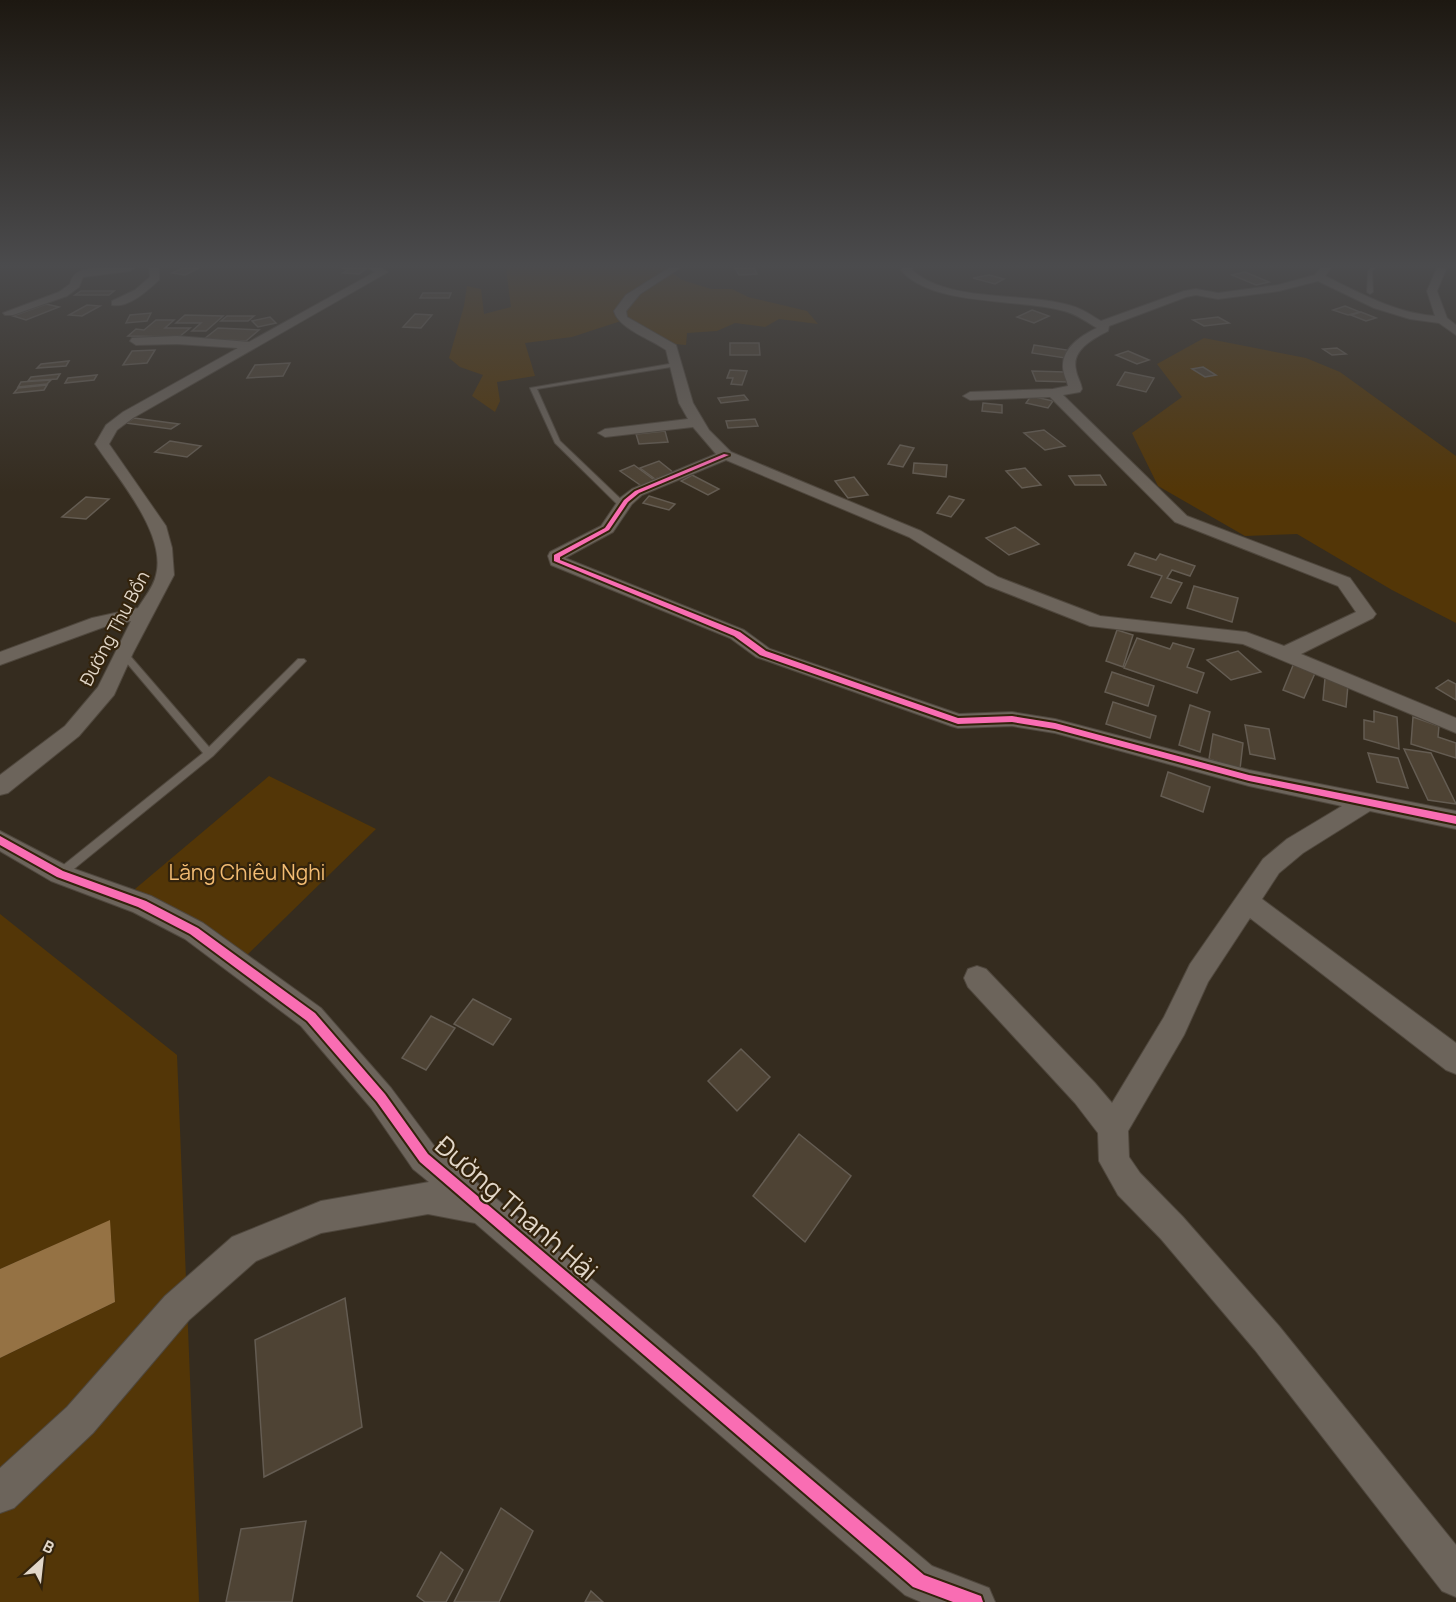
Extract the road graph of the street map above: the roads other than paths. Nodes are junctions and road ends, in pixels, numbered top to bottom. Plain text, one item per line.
1 (211, 343) edge
2 (258, 343) edge
3 (665, 343) edge
4 (1081, 343) edge
5 (252, 346) junction
6 (675, 365) junction
7 (1053, 393) junction
8 (970, 396) dead end
9 (696, 422) junction
10 (605, 433) dead end
11 (726, 455) junction
12 (623, 505) junction
13 (145, 612) junction
14 (123, 653) junction
15 (1286, 653) junction
16 (0, 659) edge
17 (302, 661) dead end
18 (1456, 726) edge
19 (209, 753) junction
20 (0, 787) edge
21 (1368, 801) junction
22 (1456, 820) edge
23 (0, 840) edge
24 (60, 874) junction
25 (1247, 902) junction
26 (977, 978) dead end
27 (1456, 1060) edge
28 (1113, 1128) junction
29 (483, 1208) junction
30 (0, 1494) edge
31 (1456, 1577) edge
32 (975, 1602) edge

1 - 5 street
2 - 5 street, Đường Thu Bồn
3 - 6 street
4 - 7 street
5 - 13 street, Đường Thu Bồn
6 - 9 street
6 - 12 lane
7 - 8 street
7 - 15 street
9 - 10 street
9 - 11 street
11 - 12 street
11 - 15 street
12 - 21 street
13 - 14 street, Đường Thu Bồn
13 - 16 street
14 - 19 lane
14 - 20 street, Đường Thu Bồn
15 - 18 street
17 - 19 lane
19 - 24 lane
21 - 22 street
21 - 25 street
23 - 24 street, Đường Thanh Hải
24 - 29 street, Đường Thanh Hải
25 - 27 street
25 - 28 street
26 - 28 street
28 - 31 street
29 - 30 street
29 - 32 street, Đường Thanh Hải

